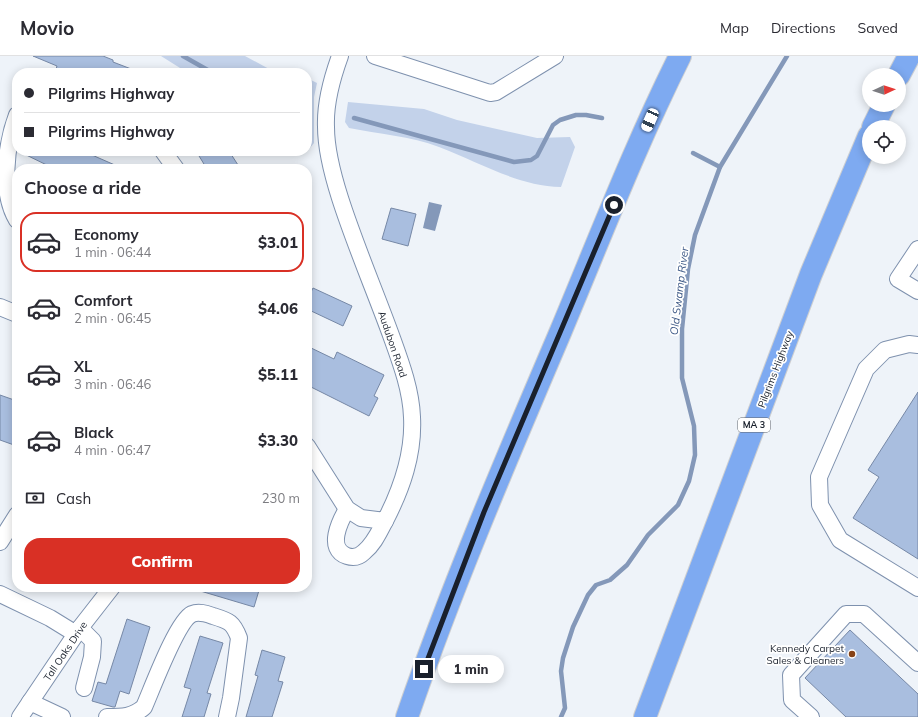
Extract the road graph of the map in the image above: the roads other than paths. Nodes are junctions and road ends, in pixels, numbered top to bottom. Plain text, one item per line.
1 (340, 56) edge
2 (375, 56) edge
3 (555, 56) edge
4 (680, 56) edge
5 (909, 56) edge
6 (903, 68) edge
7 (12, 129) edge
8 (862, 152) edge
9 (12, 187) edge
10 (12, 208) edge
11 (918, 249) edge
12 (918, 292) edge
13 (0, 307) edge
14 (12, 312) edge
15 (918, 345) edge
16 (312, 454) edge
17 (347, 509) junction
18 (385, 521) junction
19 (12, 524) edge
20 (0, 542) edge
21 (918, 588) edge
22 (108, 592) edge
23 (0, 594) edge
24 (78, 631) junction
25 (918, 663) edge
26 (84, 688) dead end
27 (30, 702) junction
28 (20, 717) edge
29 (62, 717) edge
30 (107, 717) edge
31 (227, 717) edge
32 (407, 717) edge
33 (645, 717) edge
34 (810, 717) edge

1 - 18 street, Audubon Road
2 - 3 street
4 - 32 highway
5 - 6 highway
7 - 9 street
8 - 33 highway, Pilgrims Highway / MA 3
9 - 10 street
11 - 12 street
13 - 14 street
15 - 21 street
16 - 17 street
17 - 18 street
17 - 18 street, Audubon Road
19 - 20 street
22 - 24 street, Tall Oaks Drive
23 - 24 street
24 - 26 street
24 - 27 street, Tall Oaks Drive
25 - 34 street
27 - 28 street, Tall Oaks Drive
27 - 29 street
30 - 31 street

